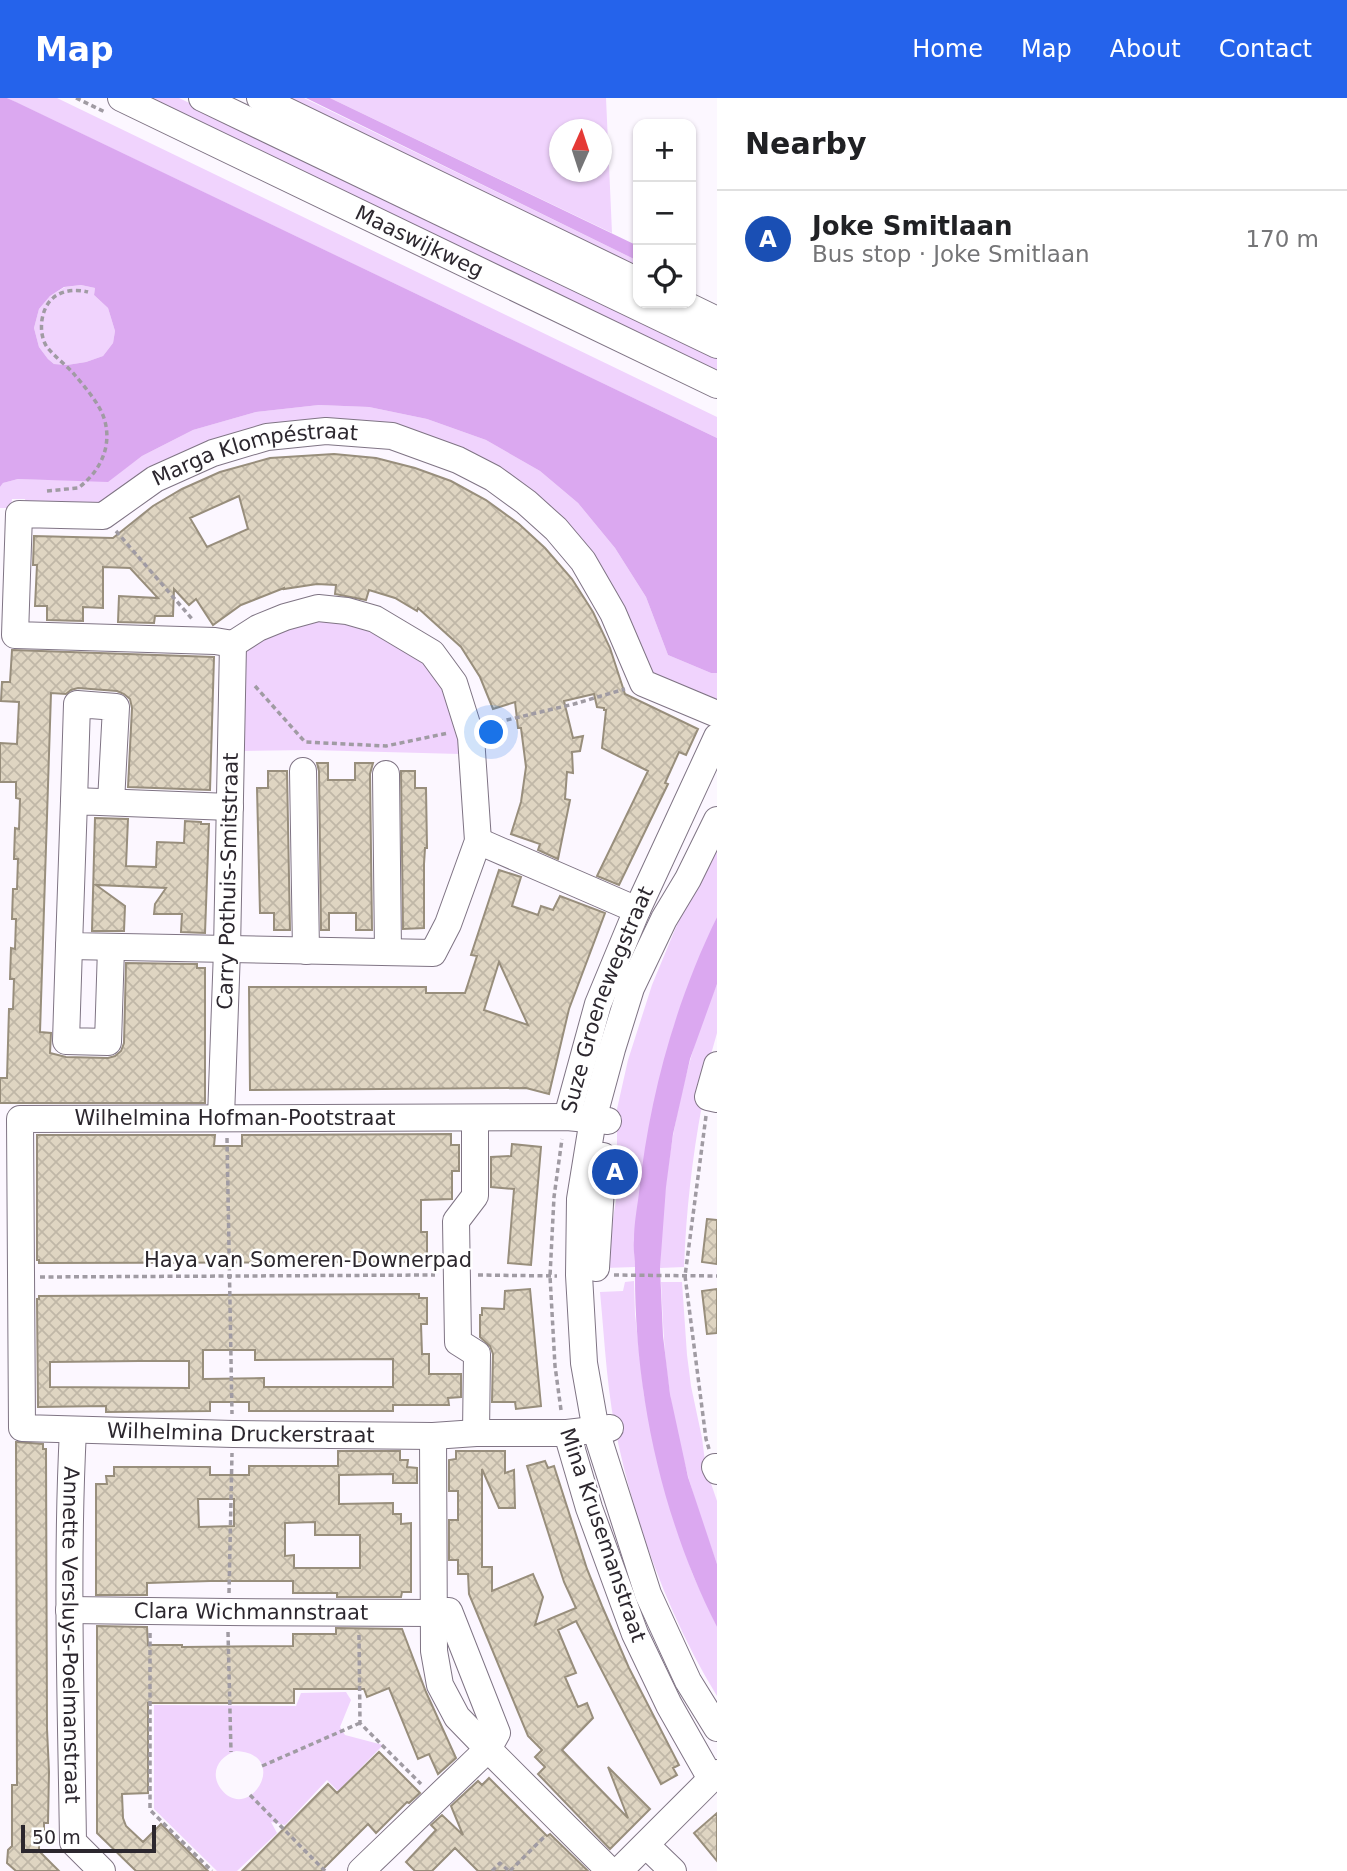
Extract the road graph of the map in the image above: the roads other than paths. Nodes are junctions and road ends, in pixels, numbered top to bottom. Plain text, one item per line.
1 (121, 98) edge
2 (202, 98) edge
3 (260, 98) edge
4 (633, 279) edge
5 (692, 308) edge
6 (717, 320) edge
7 (717, 345) edge
8 (717, 386) edge
9 (227, 649) junction
10 (717, 714) edge
11 (717, 737) edge
12 (303, 771) dead end
13 (386, 774) dead end
14 (74, 801) junction
15 (111, 802) junction
16 (230, 807) junction
17 (717, 820) edge
18 (478, 841) junction
19 (637, 910) junction
20 (69, 946) junction
21 (111, 948) junction
22 (227, 950) junction
23 (306, 951) junction
24 (388, 952) junction
25 (717, 1065) edge
26 (713, 1098) edge
27 (221, 1117) junction
28 (475, 1118) junction
29 (589, 1119) junction
30 (20, 1277) joint
31 (603, 1429) junction
32 (73, 1430) junction
33 (476, 1433) junction
34 (567, 1433) junction
35 (433, 1436) junction
36 (69, 1610) junction
37 (434, 1613) junction
38 (717, 1699) edge
39 (717, 1728) edge
40 (488, 1749) junction
41 (714, 1776) edge
42 (646, 1845) junction
43 (102, 1871) edge
44 (361, 1871) edge
45 (610, 1871) edge
46 (619, 1871) edge
47 (673, 1871) edge

1 - 8 street, Maaswijkweg
2 - 7 street, Maaswijkweg
3 - 4 street
5 - 6 street
9 - 10 street, Marga Klompéstraat
9 - 16 street, Carry Pothuis-Smitstraat
9 - 18 street
11 - 19 street, Suze Groenewegstraat
12 - 23 street
13 - 24 street
14 - 15 street
14 - 15 street
14 - 20 street
15 - 16 street
16 - 22 street, Carry Pothuis-Smitstraat
17 - 29 street
18 - 19 street
18 - 24 street
19 - 29 street, Suze Groenewegstraat
20 - 21 street
20 - 21 street
21 - 22 street
22 - 23 street
22 - 27 street, Carry Pothuis-Smitstraat
23 - 24 street
25 - 26 street
27 - 28 street, Wilhelmina Hofman-Pootstraat
27 - 30 street, Wilhelmina Hofman-Pootstraat
28 - 29 street, Wilhelmina Hofman-Pootstraat
28 - 33 street
29 - 31 street
29 - 31 street
30 - 32 street, Wilhelmina Druckerstraat
31 - 34 street, Wilhelmina Druckerstraat
31 - 38 street
31 - 39 street
32 - 35 street, Wilhelmina Druckerstraat
32 - 36 street, Annette Versluys-Poelmanstraat
33 - 34 street, Wilhelmina Druckerstraat
33 - 35 street, Wilhelmina Druckerstraat
34 - 41 street, Mina Krusemanstraat
35 - 37 street
36 - 37 street, Clara Wichmannstraat
36 - 43 street, Annette Versluys-Poelmanstraat
37 - 40 street
37 - 40 street
40 - 44 street
40 - 45 street
41 - 42 street
42 - 46 street
42 - 47 street

